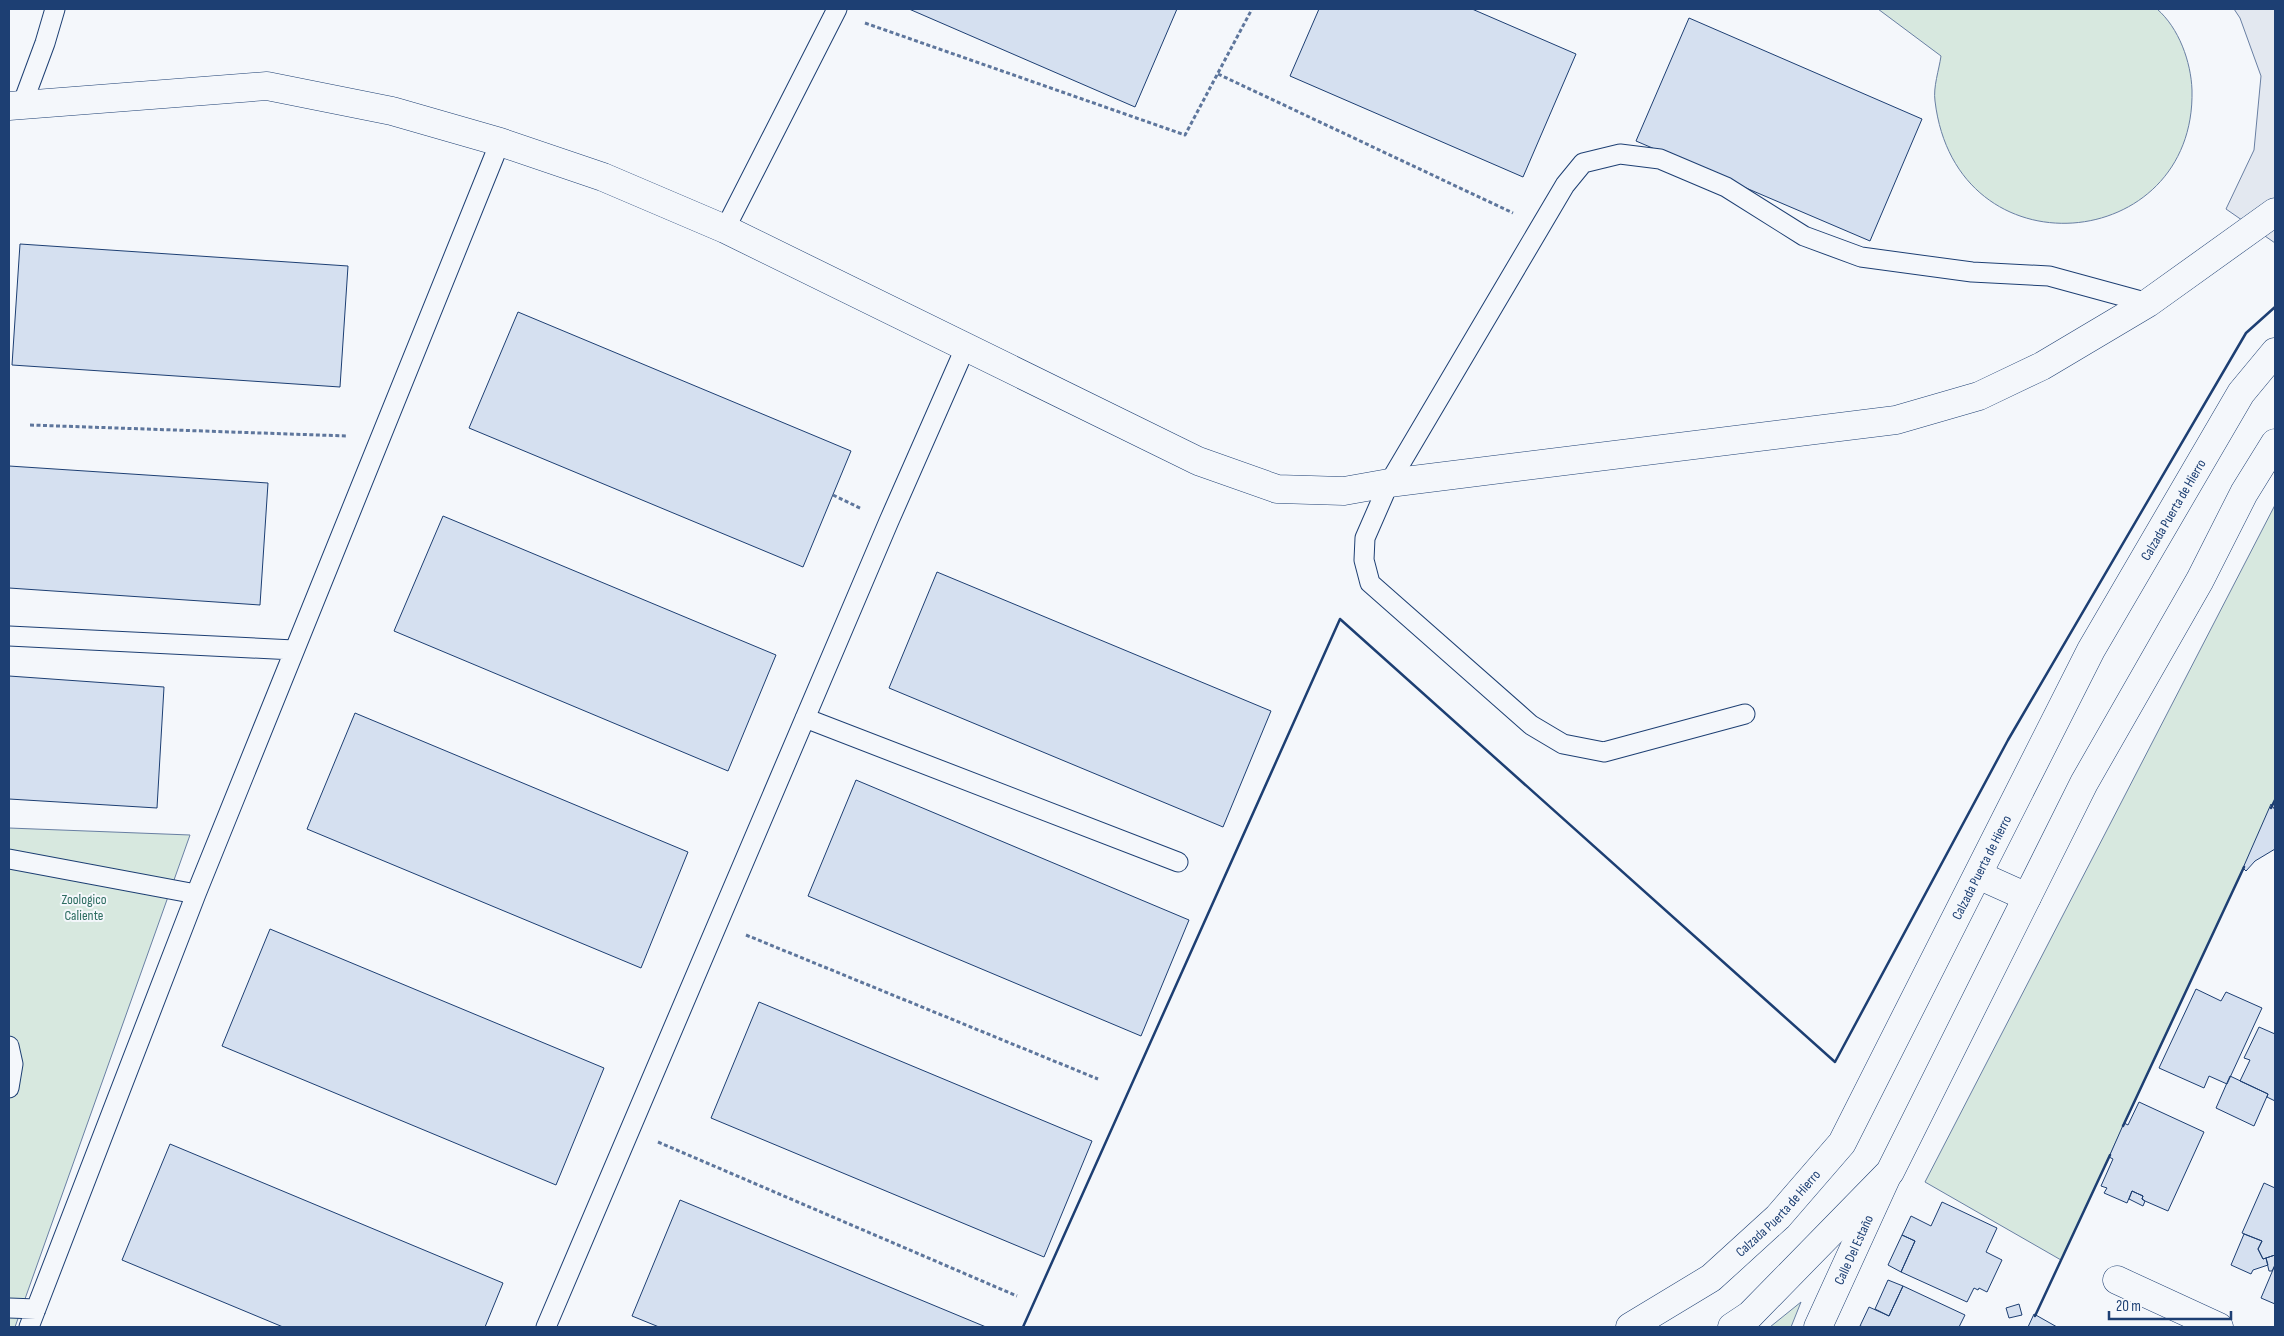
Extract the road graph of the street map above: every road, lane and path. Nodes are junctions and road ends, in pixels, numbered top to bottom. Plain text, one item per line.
1 (55, 9) edge
2 (837, 9) edge
3 (1252, 9) edge
4 (829, 27) junction
5 (1218, 74) junction
6 (15, 106) edge
7 (500, 142) junction
8 (2275, 212) edge
9 (1541, 226) junction
10 (725, 228) junction
11 (2148, 303) junction
12 (966, 346) junction
13 (2275, 352) edge
14 (30, 425) dead end
15 (380, 437) junction
16 (2275, 443) edge
17 (1389, 483) junction
18 (9, 636) edge
19 (294, 650) junction
20 (1745, 714) dead end
21 (805, 718) junction
22 (9, 858) edge
23 (1178, 862) dead end
24 (1978, 875) junction
25 (196, 894) junction
26 (2027, 897) junction
27 (718, 924) junction
28 (9, 1046) edge
29 (1098, 1078) dead end
30 (9, 1088) edge
31 (630, 1130) junction
32 (1890, 1172) junction
33 (2117, 1280) dead end
34 (1017, 1296) dead end
35 (9, 1308) edge
36 (36, 1310) junction
37 (29, 1327) edge
38 (546, 1327) edge
39 (1630, 1327) edge
40 (1732, 1327) edge
41 (1818, 1327) edge
42 (2219, 1327) edge

1 - 6 lane
2 - 4 lane
3 - 5 path
4 - 5 path
4 - 10 lane
5 - 9 path
6 - 7 street
7 - 10 street
7 - 15 lane
8 - 11 street
9 - 11 lane
9 - 17 lane
10 - 12 street
11 - 17 street
12 - 17 street
12 - 21 lane
13 - 24 street, Calzada Puerta de Hierro
14 - 15 path
15 - 19 lane
16 - 26 street
17 - 20 lane
18 - 19 lane
19 - 25 lane
21 - 23 lane
21 - 27 lane
22 - 25 lane
24 - 26 street
24 - 39 street, Calzada Puerta de Hierro
25 - 36 lane
26 - 32 street
27 - 29 path
27 - 31 lane
28 - 30 lane
31 - 34 path
31 - 38 lane
32 - 40 street
32 - 41 street, Calle Del Estaño
33 - 42 street
35 - 36 lane
36 - 37 lane

